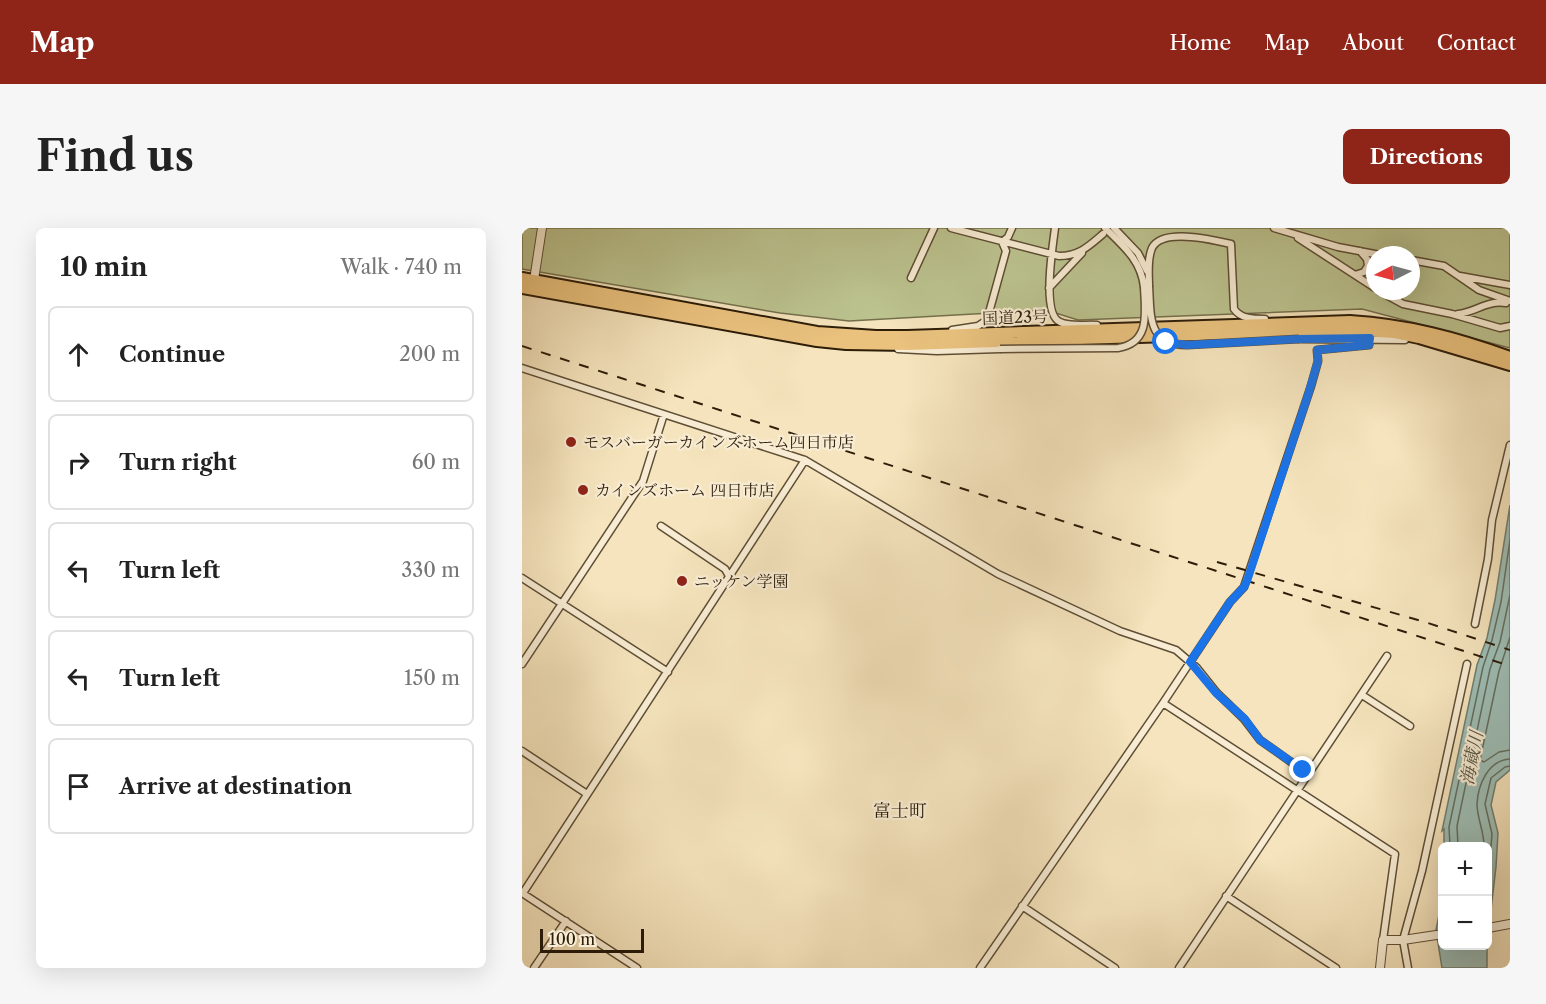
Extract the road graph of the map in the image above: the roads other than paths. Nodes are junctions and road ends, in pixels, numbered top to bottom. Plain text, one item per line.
1 (542, 228) edge
2 (934, 228) edge
3 (951, 228) edge
4 (1012, 228) edge
5 (1055, 228) edge
6 (1114, 228) edge
7 (1274, 228) edge
8 (1104, 231) edge
9 (1286, 232) junction
10 (1002, 242) junction
11 (1087, 248) junction
12 (1359, 251) junction
13 (1366, 252) edge
14 (1052, 255) junction
15 (1420, 262) edge
16 (1355, 275) junction
17 (1460, 276) junction
18 (522, 278) edge
19 (911, 278) dead end
20 (534, 280) junction
21 (1366, 282) edge
22 (1510, 285) edge
23 (1147, 287) junction
24 (522, 288) edge
25 (1049, 288) junction
26 (1396, 300) edge
27 (1510, 302) edge
28 (1452, 314) junction
29 (1350, 321) junction
30 (1510, 326) edge
31 (1163, 327) junction
32 (907, 336) junction
33 (1370, 338) junction
34 (846, 344) junction
35 (1464, 350) junction
36 (1510, 357) edge
37 (1510, 365) edge
38 (522, 368) edge
39 (664, 414) junction
40 (1510, 446) edge
41 (805, 460) junction
42 (662, 526) dead end
43 (729, 576) junction
44 (522, 578) edge
45 (562, 604) junction
46 (1475, 624) dead end
47 (1387, 656) dead end
48 (1190, 662) junction
49 (522, 664) edge
50 (1467, 664) dead end
51 (668, 672) junction
52 (1362, 695) junction
53 (1163, 703) junction
54 (1410, 726) dead end
55 (522, 751) edge
56 (1308, 774) junction
57 (1297, 790) junction
58 (587, 794) junction
59 (523, 893) edge
60 (1226, 896) junction
61 (1022, 906) junction
62 (566, 921) junction
63 (1510, 924) edge
64 (1492, 927) edge
65 (1438, 935) edge
66 (1383, 940) junction
67 (1404, 940) junction
68 (534, 968) edge
69 (637, 968) edge
70 (980, 968) edge
71 (1114, 968) edge
72 (1179, 968) edge
73 (1336, 968) edge
74 (1380, 968) edge
75 (1408, 968) edge

1 - 20 street
2 - 19 street
3 - 10 street
4 - 10 street
5 - 14 street
6 - 23 street
7 - 9 street
8 - 11 street
8 - 23 street
9 - 12 street
9 - 16 street
10 - 14 street
10 - 32 street
11 - 14 street
11 - 25 street
12 - 13 street
12 - 16 street
14 - 25 street
15 - 17 street
16 - 21 street
17 - 22 street
17 - 27 street
18 - 20 highway, 国道23号
20 - 32 highway, 国道23号
23 - 29 street
23 - 33 street, bridge
23 - 34 street, bridge
24 - 34 highway, 国道23号
25 - 31 street
26 - 28 street
27 - 28 street
28 - 30 street
29 - 31 highway, 国道23号
29 - 36 highway, 国道23号
31 - 32 highway, 国道23号
33 - 35 street
33 - 48 street
34 - 35 highway, 国道23号
35 - 37 highway, 国道23号
38 - 39 street
39 - 41 street
39 - 45 street
40 - 46 street
41 - 43 street
41 - 48 street
42 - 43 street
43 - 51 street
44 - 45 street
45 - 49 street
45 - 51 street
47 - 52 street
48 - 53 street
48 - 56 street
50 - 67 street
51 - 58 street
52 - 54 street
52 - 56 street
53 - 57 street
53 - 61 street
55 - 58 street
56 - 57 street
57 - 60 street
57 - 66 street
58 - 59 street
59 - 62 street
60 - 72 street
60 - 73 street
61 - 70 street
61 - 71 street
62 - 68 street
62 - 69 street
63 - 64 street
65 - 67 street
66 - 67 street
66 - 74 street
67 - 75 street

